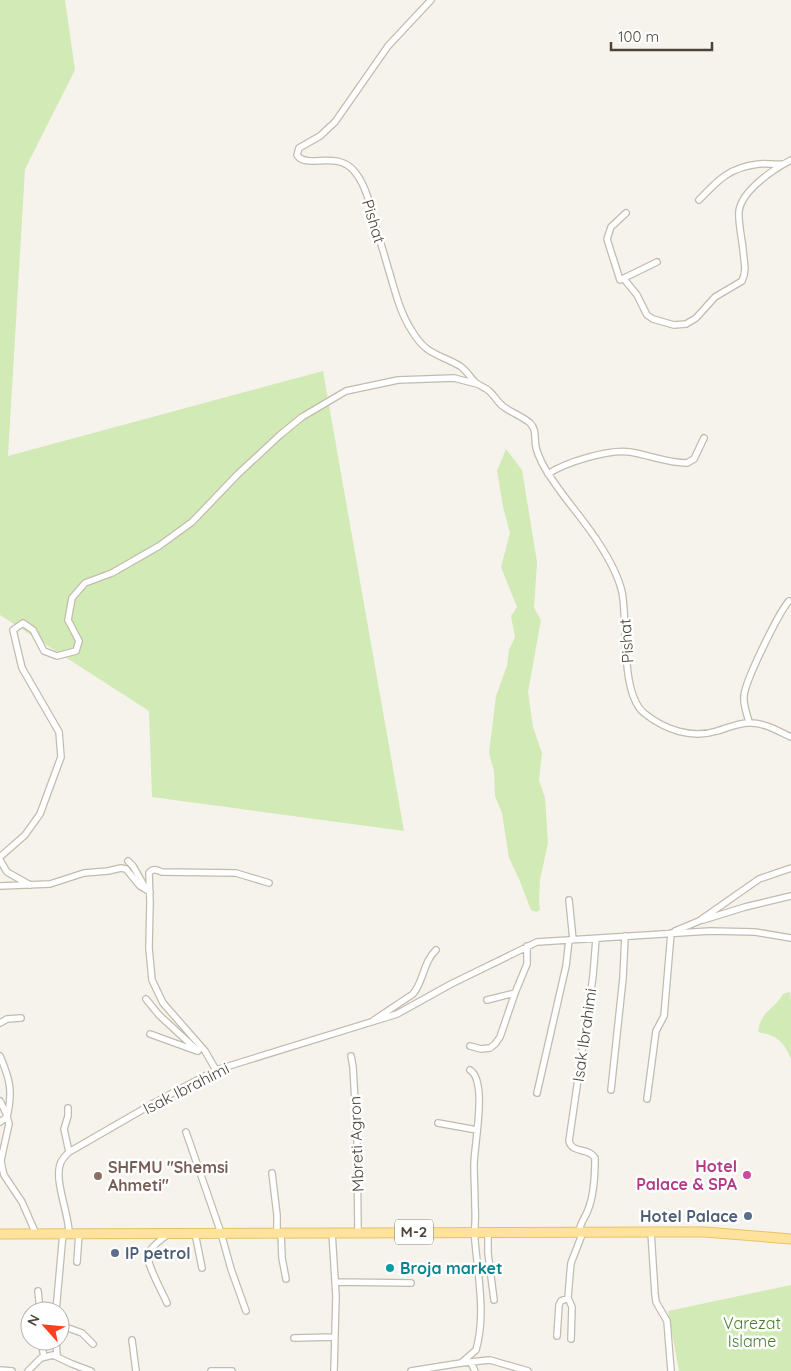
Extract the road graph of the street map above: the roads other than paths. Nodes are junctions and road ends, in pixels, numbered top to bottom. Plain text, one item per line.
1 (431, 0) edge
2 (791, 160) edge
3 (785, 163) junction
4 (699, 200) dead end
5 (626, 213) dead end
6 (657, 262) dead end
7 (624, 279) junction
8 (477, 384) junction
9 (704, 438) dead end
10 (548, 474) junction
11 (789, 601) dead end
12 (749, 722) junction
13 (791, 738) edge
14 (0, 859) edge
15 (128, 861) dead end
16 (791, 868) edge
17 (269, 883) dead end
18 (32, 885) junction
19 (0, 886) edge
20 (150, 892) junction
21 (791, 896) edge
22 (570, 900) dead end
23 (699, 920) junction
24 (671, 933) junction
25 (625, 936) junction
26 (596, 938) junction
27 (791, 938) edge
28 (571, 940) junction
29 (527, 946) junction
30 (436, 950) dead end
31 (514, 993) junction
32 (146, 999) dead end
33 (487, 1000) dead end
34 (21, 1018) dead end
35 (0, 1023) edge
36 (368, 1024) junction
37 (150, 1034) dead end
38 (470, 1046) dead end
39 (198, 1051) junction
40 (0, 1056) edge
41 (208, 1056) junction
42 (351, 1056) dead end
43 (216, 1070) junction
44 (470, 1070) dead end
45 (611, 1090) dead end
46 (537, 1093) dead end
47 (647, 1099) dead end
48 (0, 1101) edge
49 (68, 1108) dead end
50 (7, 1117) junction
51 (0, 1122) edge
52 (438, 1123) dead end
53 (477, 1130) junction
54 (186, 1132) dead end
55 (69, 1152) junction
56 (2, 1172) edge
57 (272, 1173) dead end
58 (279, 1232) junction
59 (332, 1232) junction
60 (358, 1232) junction
61 (475, 1232) junction
62 (488, 1232) junction
63 (581, 1232) junction
64 (651, 1232) junction
65 (66, 1233) junction
66 (79, 1233) junction
67 (170, 1233) junction
68 (195, 1233) junction
69 (221, 1233) junction
70 (36, 1234) junction
71 (1, 1235) edge
72 (791, 1239) edge
73 (78, 1262) dead end
74 (202, 1268) dead end
75 (286, 1278) dead end
76 (335, 1282) junction
77 (411, 1283) dead end
78 (38, 1291) dead end
79 (568, 1298) junction
80 (494, 1300) dead end
81 (39, 1301) edge
82 (57, 1301) edge
83 (167, 1303) dead end
84 (246, 1311) dead end
85 (70, 1329) edge
86 (335, 1336) junction
87 (557, 1336) dead end
88 (294, 1338) dead end
89 (572, 1338) dead end
90 (132, 1340) dead end
91 (93, 1344) dead end
92 (43, 1351) edge
93 (57, 1351) edge
94 (57, 1356) junction
95 (44, 1357) junction
96 (471, 1362) junction
97 (461, 1363) junction
98 (0, 1370) edge
99 (12, 1371) edge
100 (28, 1371) edge
101 (91, 1371) edge
102 (136, 1371) edge
103 (211, 1371) edge
104 (232, 1371) edge
105 (334, 1371) edge
106 (411, 1371) edge
107 (476, 1371) edge
108 (528, 1371) edge
109 (672, 1371) edge

1 - 8 street, Pishat
2 - 3 street
3 - 4 street
3 - 7 street
5 - 7 street
6 - 7 street
8 - 10 street, Pishat
8 - 14 street
9 - 10 street
10 - 12 street, Pishat
11 - 12 street
12 - 13 street
14 - 18 street
15 - 20 street
16 - 23 street
17 - 20 street
18 - 19 street
18 - 20 street
20 - 41 street
21 - 23 street
22 - 28 street, Isak Ibrahimi
23 - 24 street
24 - 25 street, Isak Ibrahimi
24 - 27 street, Isak Ibrahimi
24 - 47 street
25 - 26 street, Isak Ibrahimi
25 - 45 street, Isak Ibrahimi
26 - 28 street, Isak Ibrahimi
26 - 63 street, Isak Ibrahimi
28 - 29 street, Isak Ibrahimi
28 - 46 street, Isak Ibrahimi
29 - 31 street
29 - 36 street, Isak Ibrahimi
30 - 36 street, Isak Ibrahimi
31 - 33 street
31 - 38 street
32 - 39 street
34 - 35 street
36 - 43 street, Isak Ibrahimi
37 - 39 street
39 - 41 street
40 - 50 street
41 - 43 street
42 - 60 street, Mbreti Agron
43 - 55 street, Isak Ibrahimi
44 - 53 street
48 - 50 street
49 - 55 street
50 - 51 street
50 - 56 street
52 - 53 street
53 - 61 street
54 - 69 street
55 - 65 street
56 - 70 street
57 - 58 street
58 - 59 main road, M-2
58 - 69 main road, M-2
58 - 75 street
59 - 60 main road, M-2
59 - 76 street
60 - 61 main road, M-2
61 - 62 main road, M-2
61 - 97 street
62 - 63 main road, M-2
62 - 80 street
63 - 64 main road, M-2
63 - 79 street
64 - 72 main road, M-2
64 - 109 street
65 - 66 main road, M-2
65 - 70 main road, M-2
65 - 82 street
66 - 67 main road, M-2
66 - 73 street
67 - 68 main road, M-2
67 - 83 street
68 - 69 main road, M-2
68 - 74 street
69 - 84 street
70 - 71 main road, M-2
76 - 77 street
76 - 86 street
78 - 81 street
79 - 87 street
79 - 89 street
85 - 91 street
86 - 88 street
86 - 105 street
90 - 102 street
92 - 95 street
93 - 94 street
94 - 95 street
94 - 101 street
95 - 100 street
96 - 97 street
96 - 107 street
96 - 108 street
97 - 106 street
98 - 99 street
103 - 104 street

